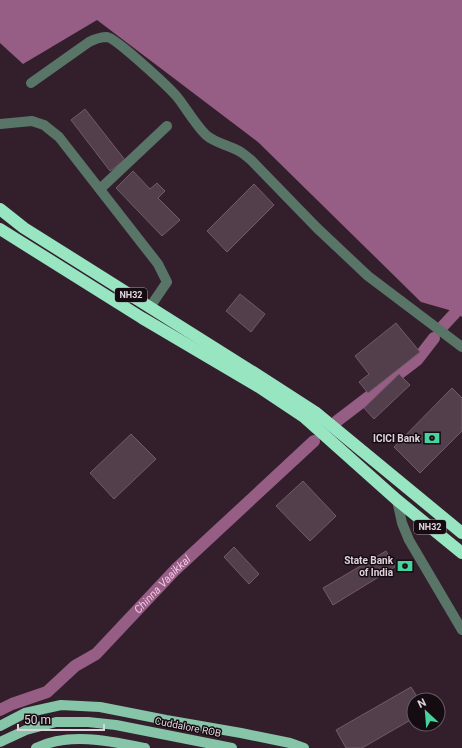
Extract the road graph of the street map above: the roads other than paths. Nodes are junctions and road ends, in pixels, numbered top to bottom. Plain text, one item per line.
1 (31, 83) dead end
2 (0, 124) edge
3 (167, 126) dead end
4 (100, 189) junction
5 (0, 209) edge
6 (2, 233) edge
7 (150, 307) junction
8 (462, 347) edge
9 (398, 500) junction
10 (462, 532) edge
11 (462, 553) edge
12 (462, 630) edge
13 (0, 726) edge
14 (0, 742) edge
15 (36, 748) edge
16 (145, 748) edge
17 (232, 748) edge
18 (304, 748) edge

1 - 8 street
2 - 4 street
3 - 4 street
4 - 7 street
5 - 7 highway, NH32
6 - 9 highway, NH32
7 - 10 highway, NH32
9 - 11 highway, NH32
9 - 12 street
13 - 18 main road
14 - 17 main road, Cuddalore ROB
15 - 16 main road

